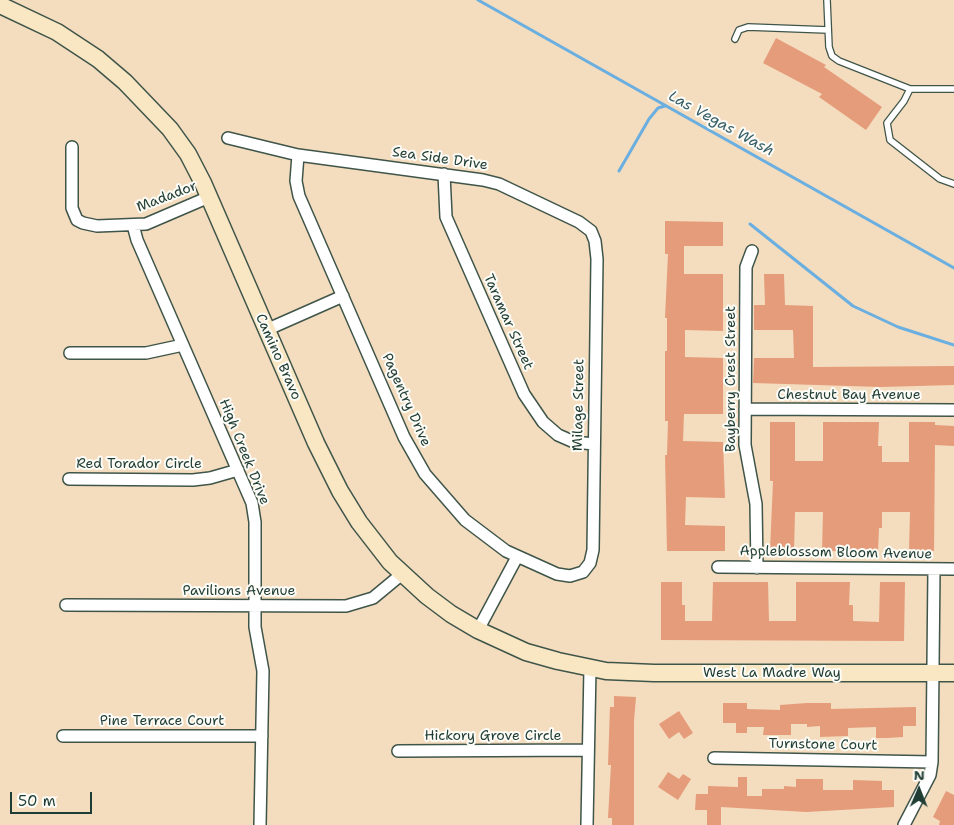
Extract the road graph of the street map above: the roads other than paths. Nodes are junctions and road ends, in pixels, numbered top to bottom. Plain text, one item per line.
1 (827, 0) edge
2 (0, 5) edge
3 (828, 30) junction
4 (735, 39) dead end
5 (910, 89) junction
6 (954, 89) edge
7 (228, 138) dead end
8 (72, 147) dead end
9 (298, 156) junction
10 (444, 174) junction
11 (954, 184) edge
12 (209, 197) junction
13 (132, 225) junction
14 (594, 235) joint
15 (752, 251) dead end
16 (343, 296) junction
17 (266, 330) junction
18 (183, 345) junction
19 (70, 353) dead end
20 (745, 409) junction
21 (954, 410) edge
22 (594, 444) junction
23 (238, 470) junction
24 (69, 479) dead end
25 (517, 557) junction
26 (718, 566) dead end
27 (758, 568) junction
28 (934, 569) junction
29 (954, 569) edge
30 (583, 572) joint
31 (402, 574) junction
32 (66, 605) dead end
33 (255, 606) junction
34 (478, 630) junction
35 (590, 668) junction
36 (934, 673) junction
37 (954, 673) edge
38 (62, 736) dead end
39 (262, 736) junction
40 (588, 750) junction
41 (398, 751) dead end
42 (714, 758) dead end
43 (932, 762) junction
44 (260, 825) edge
45 (587, 825) edge
46 (904, 825) edge

1 - 3 lane
2 - 12 street, Camino Bravo
3 - 4 lane
3 - 5 lane
5 - 6 lane
5 - 11 lane
7 - 9 street, Sea Side Drive
8 - 13 street, Madador
9 - 10 street, Sea Side Drive
9 - 16 street, Pagentry Drive
10 - 14 street, Sea Side Drive
10 - 22 street, Taramar Street
12 - 13 street, Madador
12 - 17 street, Camino Bravo
13 - 18 street, High Creek Drive
14 - 22 street, Milage Street
15 - 20 street, Bayberry Crest Street
16 - 17 street
16 - 25 street, Pagentry Drive
17 - 31 street, Camino Bravo
18 - 19 street
18 - 23 street, High Creek Drive
20 - 21 street, Chestnut Bay Avenue
20 - 27 street, Bayberry Crest Street
22 - 30 street, Milage Street
23 - 24 street, Red Torador Circle
23 - 33 street, High Creek Drive
25 - 30 street, Pagentry Drive
25 - 34 street
26 - 27 street, Appleblossom Bloom Avenue
27 - 28 street, Appleblossom Bloom Avenue
28 - 29 street, Appleblossom Bloom Avenue
28 - 36 street
31 - 33 street, Pavilions Avenue
31 - 34 street, Camino Bravo
32 - 33 street, Pavilions Avenue
33 - 39 street, High Creek Drive
34 - 35 street, Camino Bravo
35 - 36 street, West La Madre Way
35 - 40 street
36 - 37 street, West La Madre Way
36 - 43 street
38 - 39 street, Pine Terrace Court
39 - 44 street, High Creek Drive
40 - 41 street, Hickory Grove Circle
40 - 45 street
42 - 43 street, Turnstone Court
43 - 46 street

